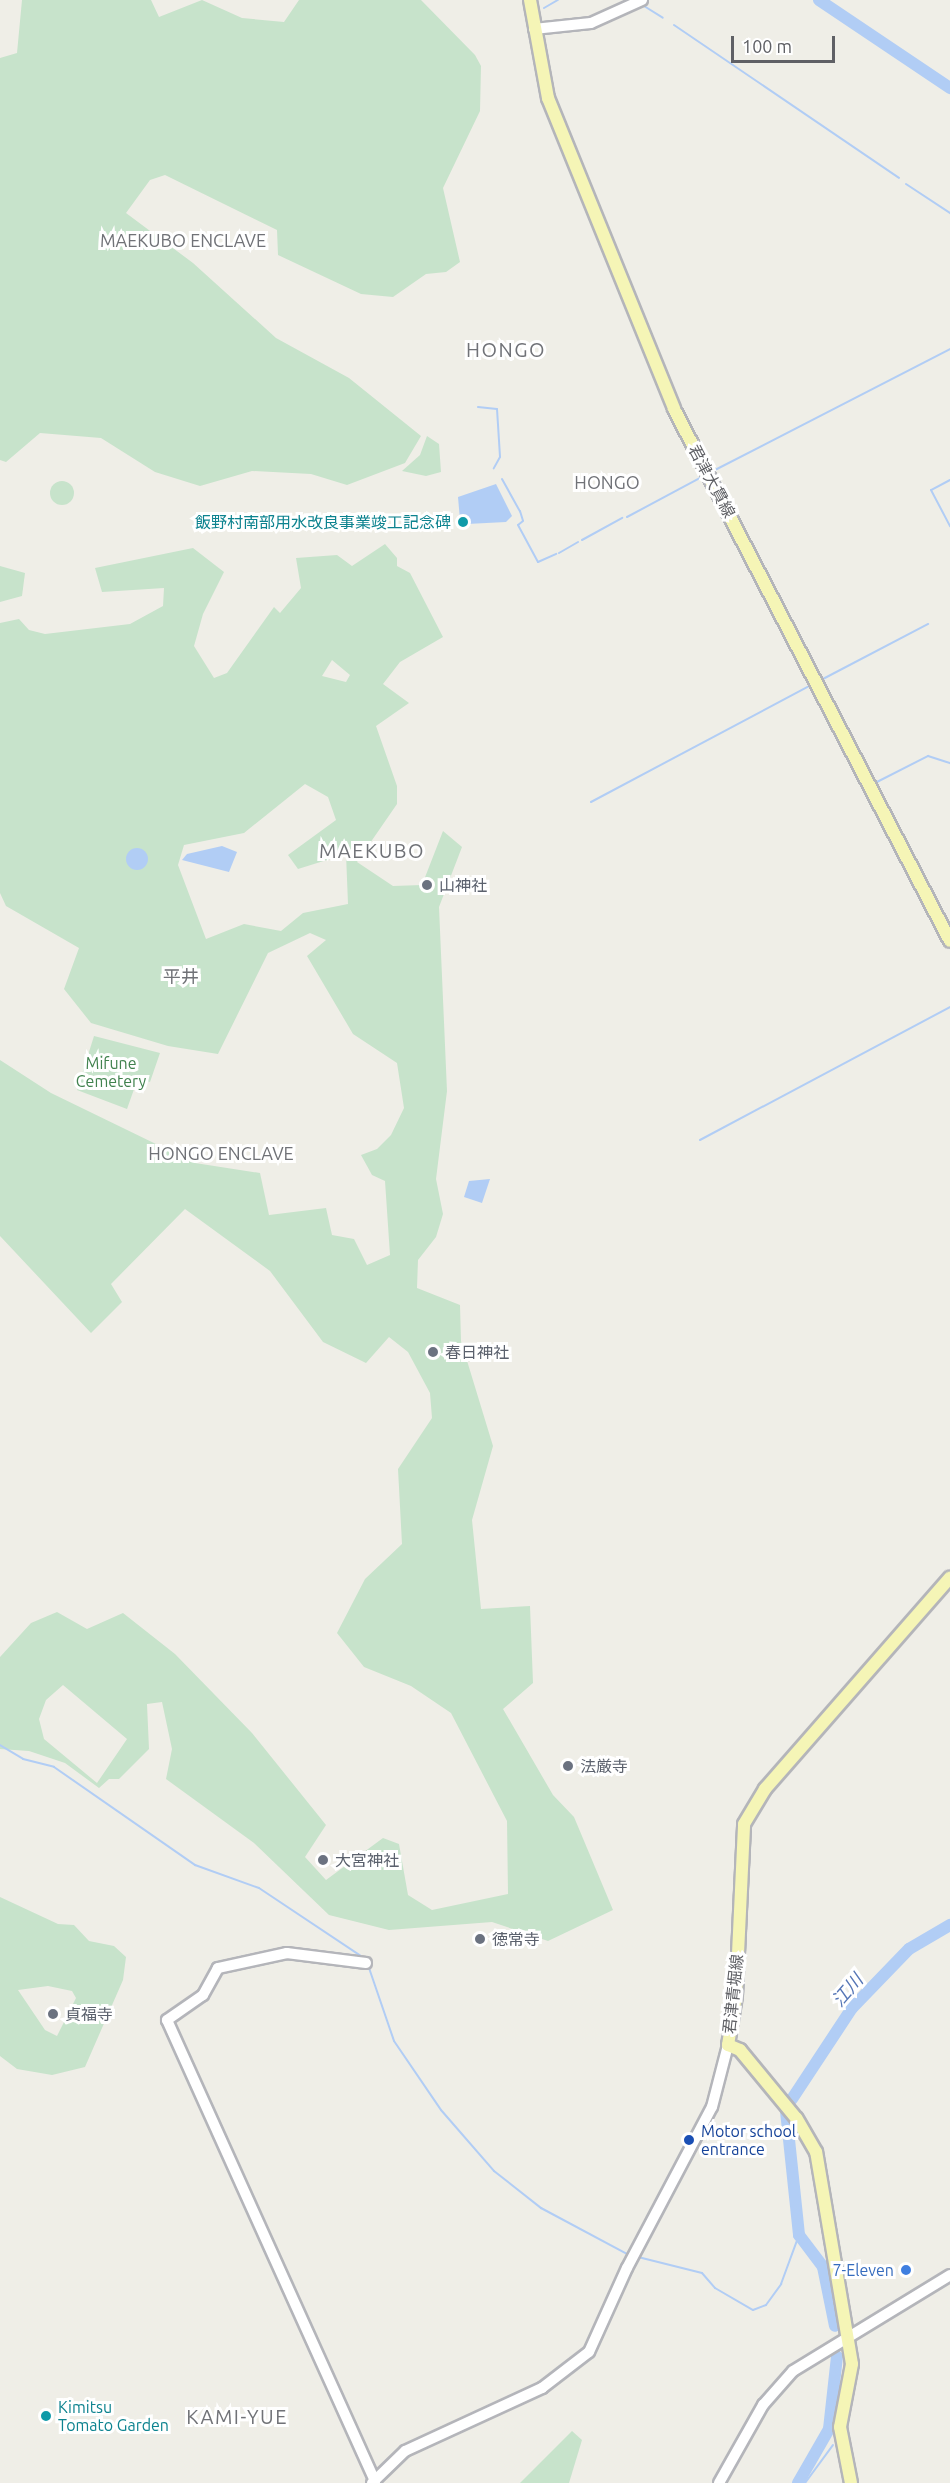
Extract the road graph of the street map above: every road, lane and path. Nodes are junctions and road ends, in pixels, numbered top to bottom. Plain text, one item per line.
1 (530, 0) edge
2 (642, 0) edge
3 (534, 29) junction
4 (950, 941) edge
5 (950, 1578) edge
6 (366, 1964) dead end
7 (728, 2045) junction
8 (950, 2275) edge
9 (847, 2335) junction
10 (373, 2482) edge
11 (719, 2483) edge
12 (851, 2483) edge

1 - 3 main road, 君津大貫線
2 - 3 street
3 - 4 main road, 君津大貫線
5 - 7 main road, 君津青堀線
6 - 10 street
7 - 9 main road, 君津青堀線
7 - 10 street
8 - 9 street
9 - 11 street
9 - 12 main road, 君津青堀線

